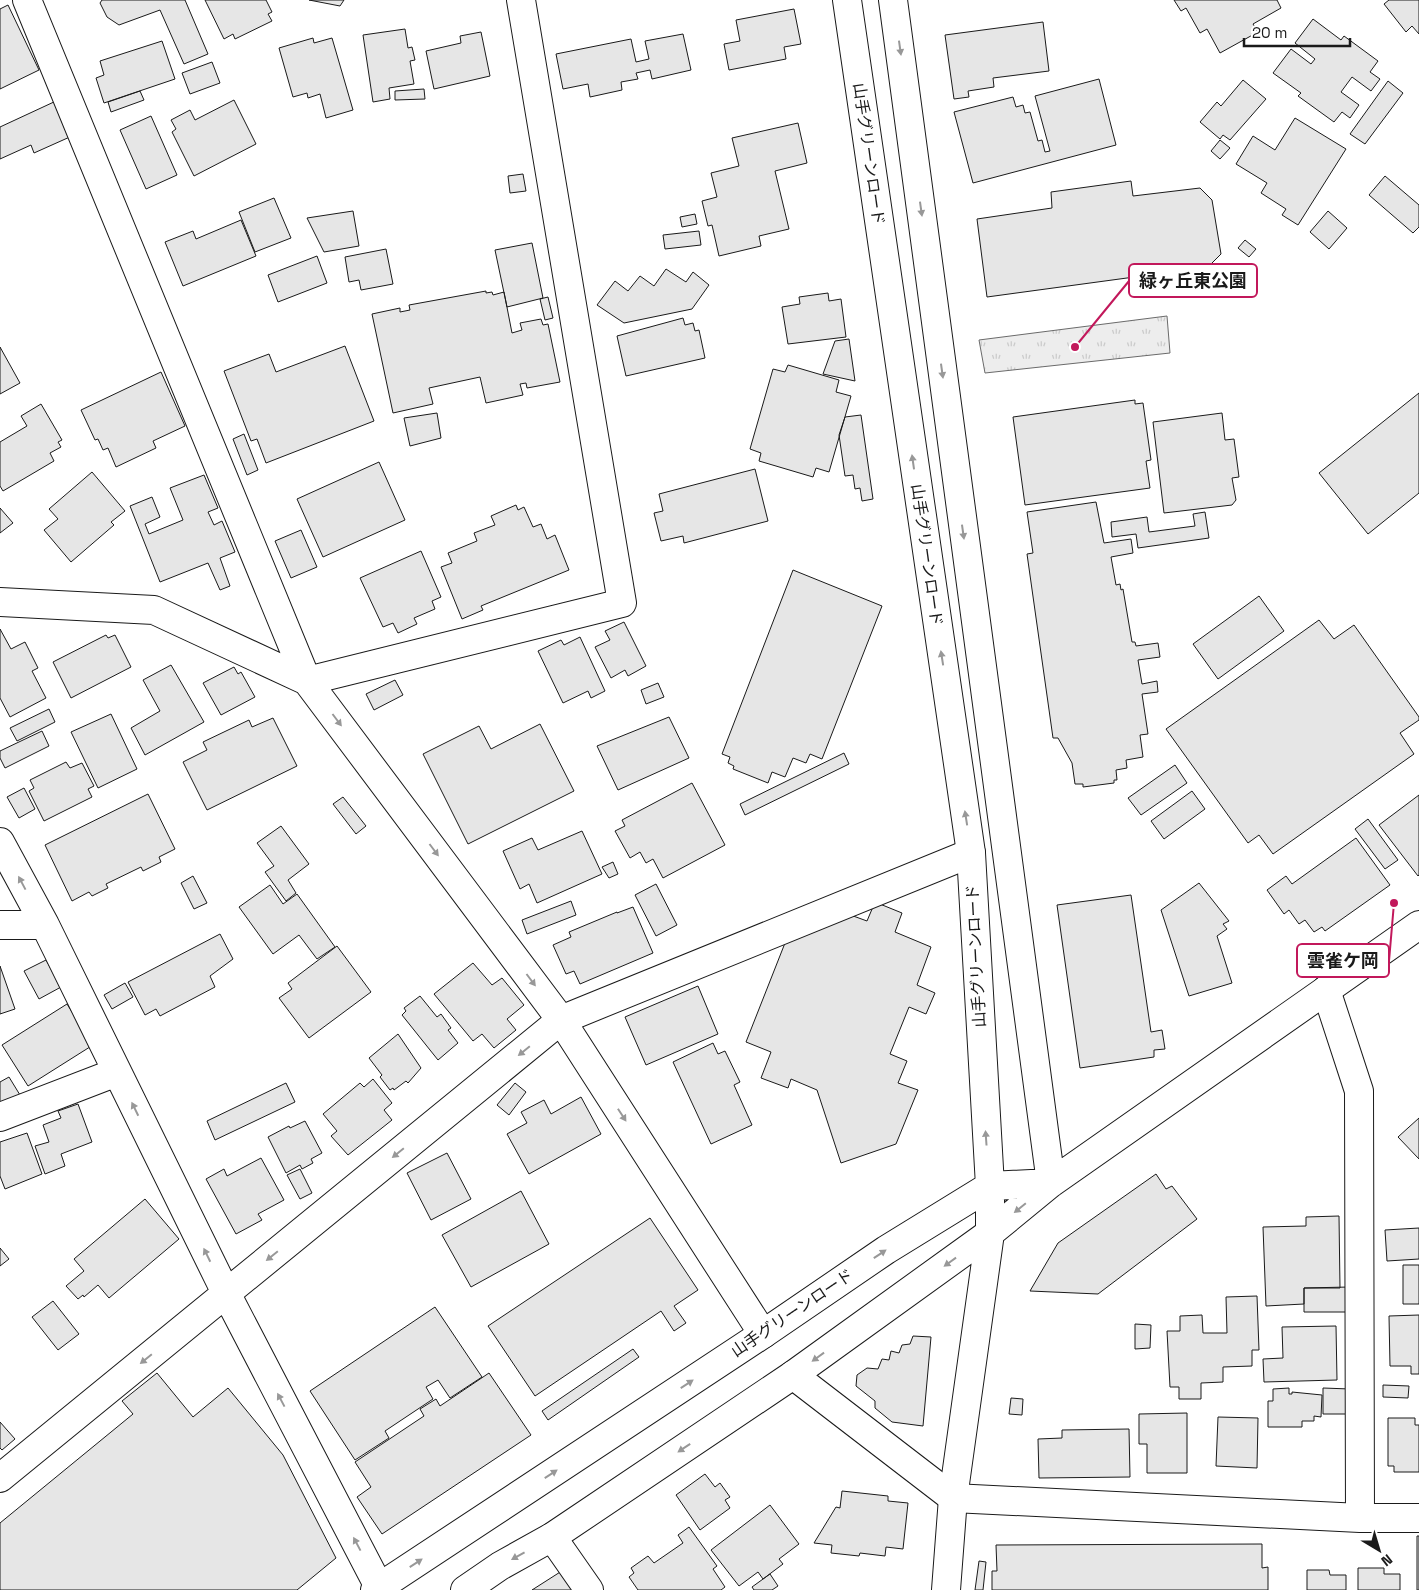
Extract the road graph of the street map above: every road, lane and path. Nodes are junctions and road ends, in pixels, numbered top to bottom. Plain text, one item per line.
1 (27, 0) edge
2 (521, 0) edge
3 (847, 0) edge
4 (893, 0) edge
5 (0, 602) edge
6 (308, 681) junction
7 (0, 842) edge
8 (971, 852) junction
9 (0, 925) edge
10 (45, 925) junction
11 (1419, 925) edge
12 (1326, 990) junction
13 (561, 1020) junction
14 (117, 1072) junction
15 (0, 1117) edge
16 (1051, 1183) junction
17 (990, 1186) junction
18 (990, 1233) junction
19 (226, 1293) junction
20 (763, 1334) junction
21 (793, 1375) junction
22 (0, 1478) edge
23 (954, 1498) junction
24 (1360, 1518) junction
25 (1419, 1518) edge
26 (552, 1537) junction
27 (377, 1588) edge
28 (465, 1590) edge
29 (589, 1590) edge
30 (946, 1590) edge

1 - 6 street
2 - 6 street
8 -> 3 street, 山手グリーンロード
4 -> 16 street
5 - 6 street
6 -> 13 street
10 -> 7 street
8 - 13 street
17 -> 8 street, 山手グリーンロード
9 - 10 street
10 - 14 street
11 - 12 street
12 - 16 street
12 - 24 street
13 -> 19 street
13 -> 20 street
14 - 15 street
19 -> 14 street
16 - 17 street
16 -> 18 street
17 - 18 street
20 -> 17 street, 山手グリーンロード
18 -> 21 street
18 - 23 street
19 -> 22 street
27 -> 19 street
27 -> 20 street, 山手グリーンロード
21 - 23 street
21 -> 26 street
23 - 24 street
23 - 30 street
24 - 25 street
26 -> 28 street
26 - 29 street

